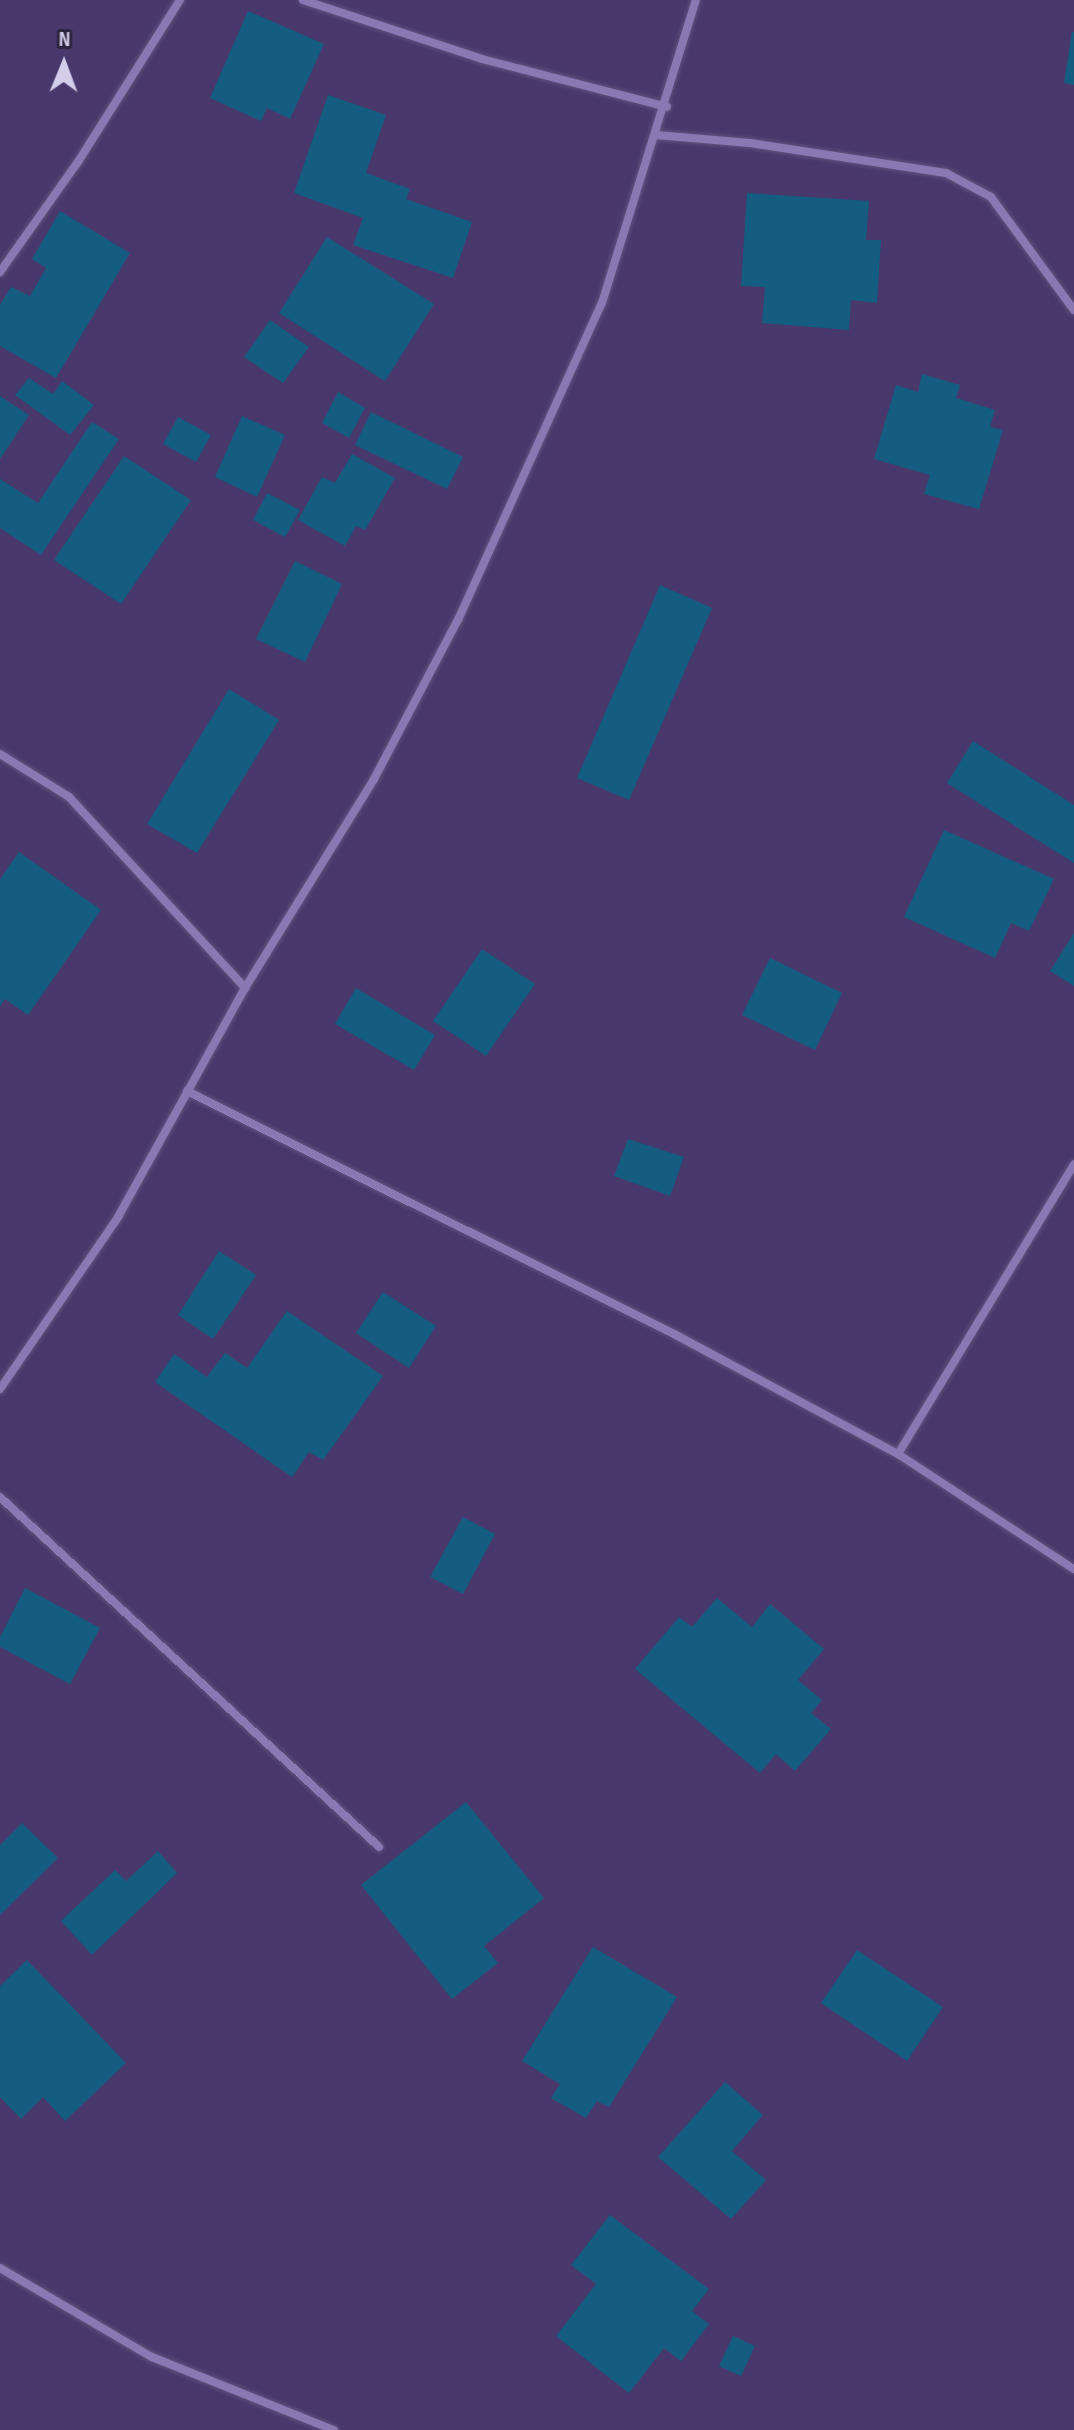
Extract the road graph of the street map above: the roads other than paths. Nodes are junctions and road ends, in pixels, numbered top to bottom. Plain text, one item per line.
1 (180, 0) edge
2 (303, 0) edge
3 (696, 0) edge
4 (667, 107) junction
5 (656, 135) junction
6 (0, 272) edge
7 (1074, 310) edge
8 (0, 754) edge
9 (245, 988) junction
10 (187, 1091) junction
11 (1074, 1164) edge
12 (0, 1389) edge
13 (898, 1454) junction
14 (0, 1497) edge
15 (1074, 1569) edge
16 (379, 1847) dead end
17 (0, 2268) edge
18 (334, 2430) edge

1 - 6 street
2 - 4 street
3 - 4 street
4 - 5 street
5 - 7 street
5 - 9 street
8 - 9 street
9 - 10 street
10 - 12 street
10 - 13 street
11 - 13 street
13 - 15 street
14 - 16 street
17 - 18 street

